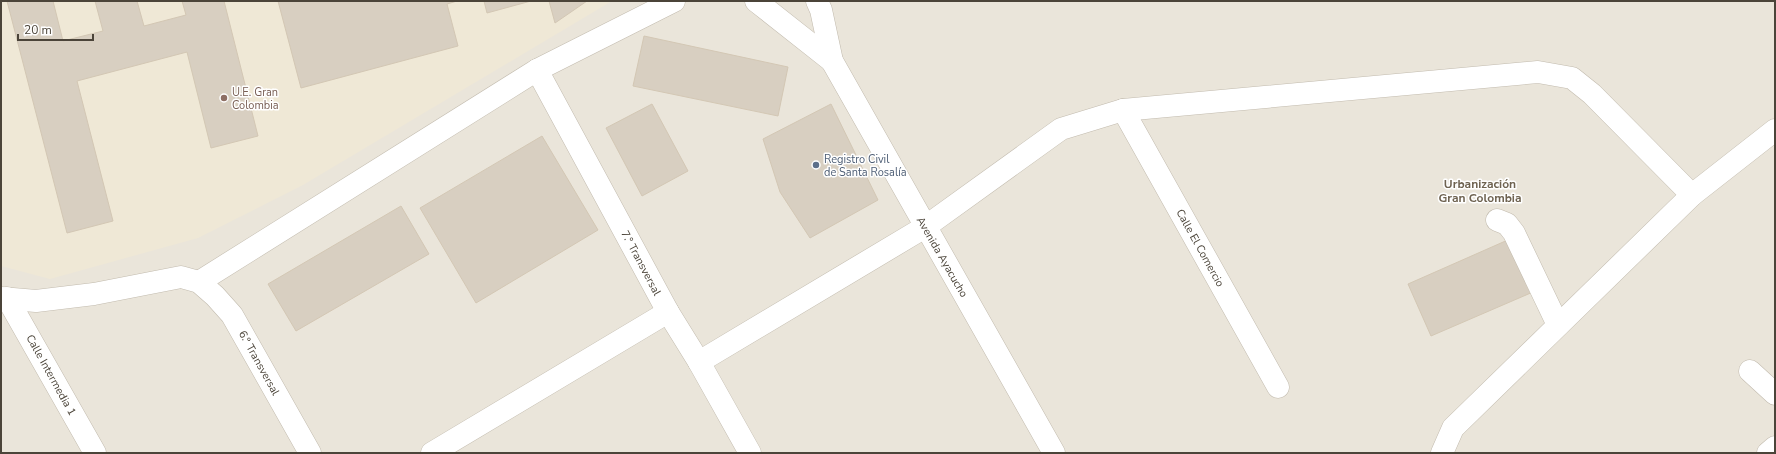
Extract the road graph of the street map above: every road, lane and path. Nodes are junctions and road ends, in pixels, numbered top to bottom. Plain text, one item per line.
1 (674, 1) edge
2 (756, 1) edge
3 (816, 1) edge
4 (832, 61) junction
5 (537, 70) junction
6 (1123, 110) junction
7 (1775, 130) edge
8 (1692, 196) junction
9 (1497, 220) dead end
10 (925, 227) junction
11 (199, 282) junction
12 (3, 297) edge
13 (668, 312) junction
14 (1558, 325) junction
15 (699, 362) junction
16 (1750, 371) dead end
17 (1278, 386) dead end
18 (1775, 394) edge
19 (1775, 447) edge
20 (95, 453) edge
21 (310, 453) edge
22 (432, 453) edge
23 (750, 453) edge
24 (1054, 453) edge
25 (1442, 453) edge
26 (1768, 453) edge

1 - 5 street
2 - 4 street
3 - 4 street
4 - 10 street, Avenida Ayacucho
5 - 11 street
5 - 13 street, 7.° Transversal
6 - 8 street
6 - 10 street
6 - 17 street, Calle El Comercio
7 - 8 street
8 - 14 street
9 - 14 street
10 - 15 street
10 - 24 street, Avenida Ayacucho
11 - 12 street
11 - 21 street, 6.° Transversal
12 - 20 street, Calle Intermedia 1
13 - 15 street, 7.° Transversal
13 - 22 street
14 - 25 street
15 - 23 street, 7.° Transversal
16 - 18 street
19 - 26 street

